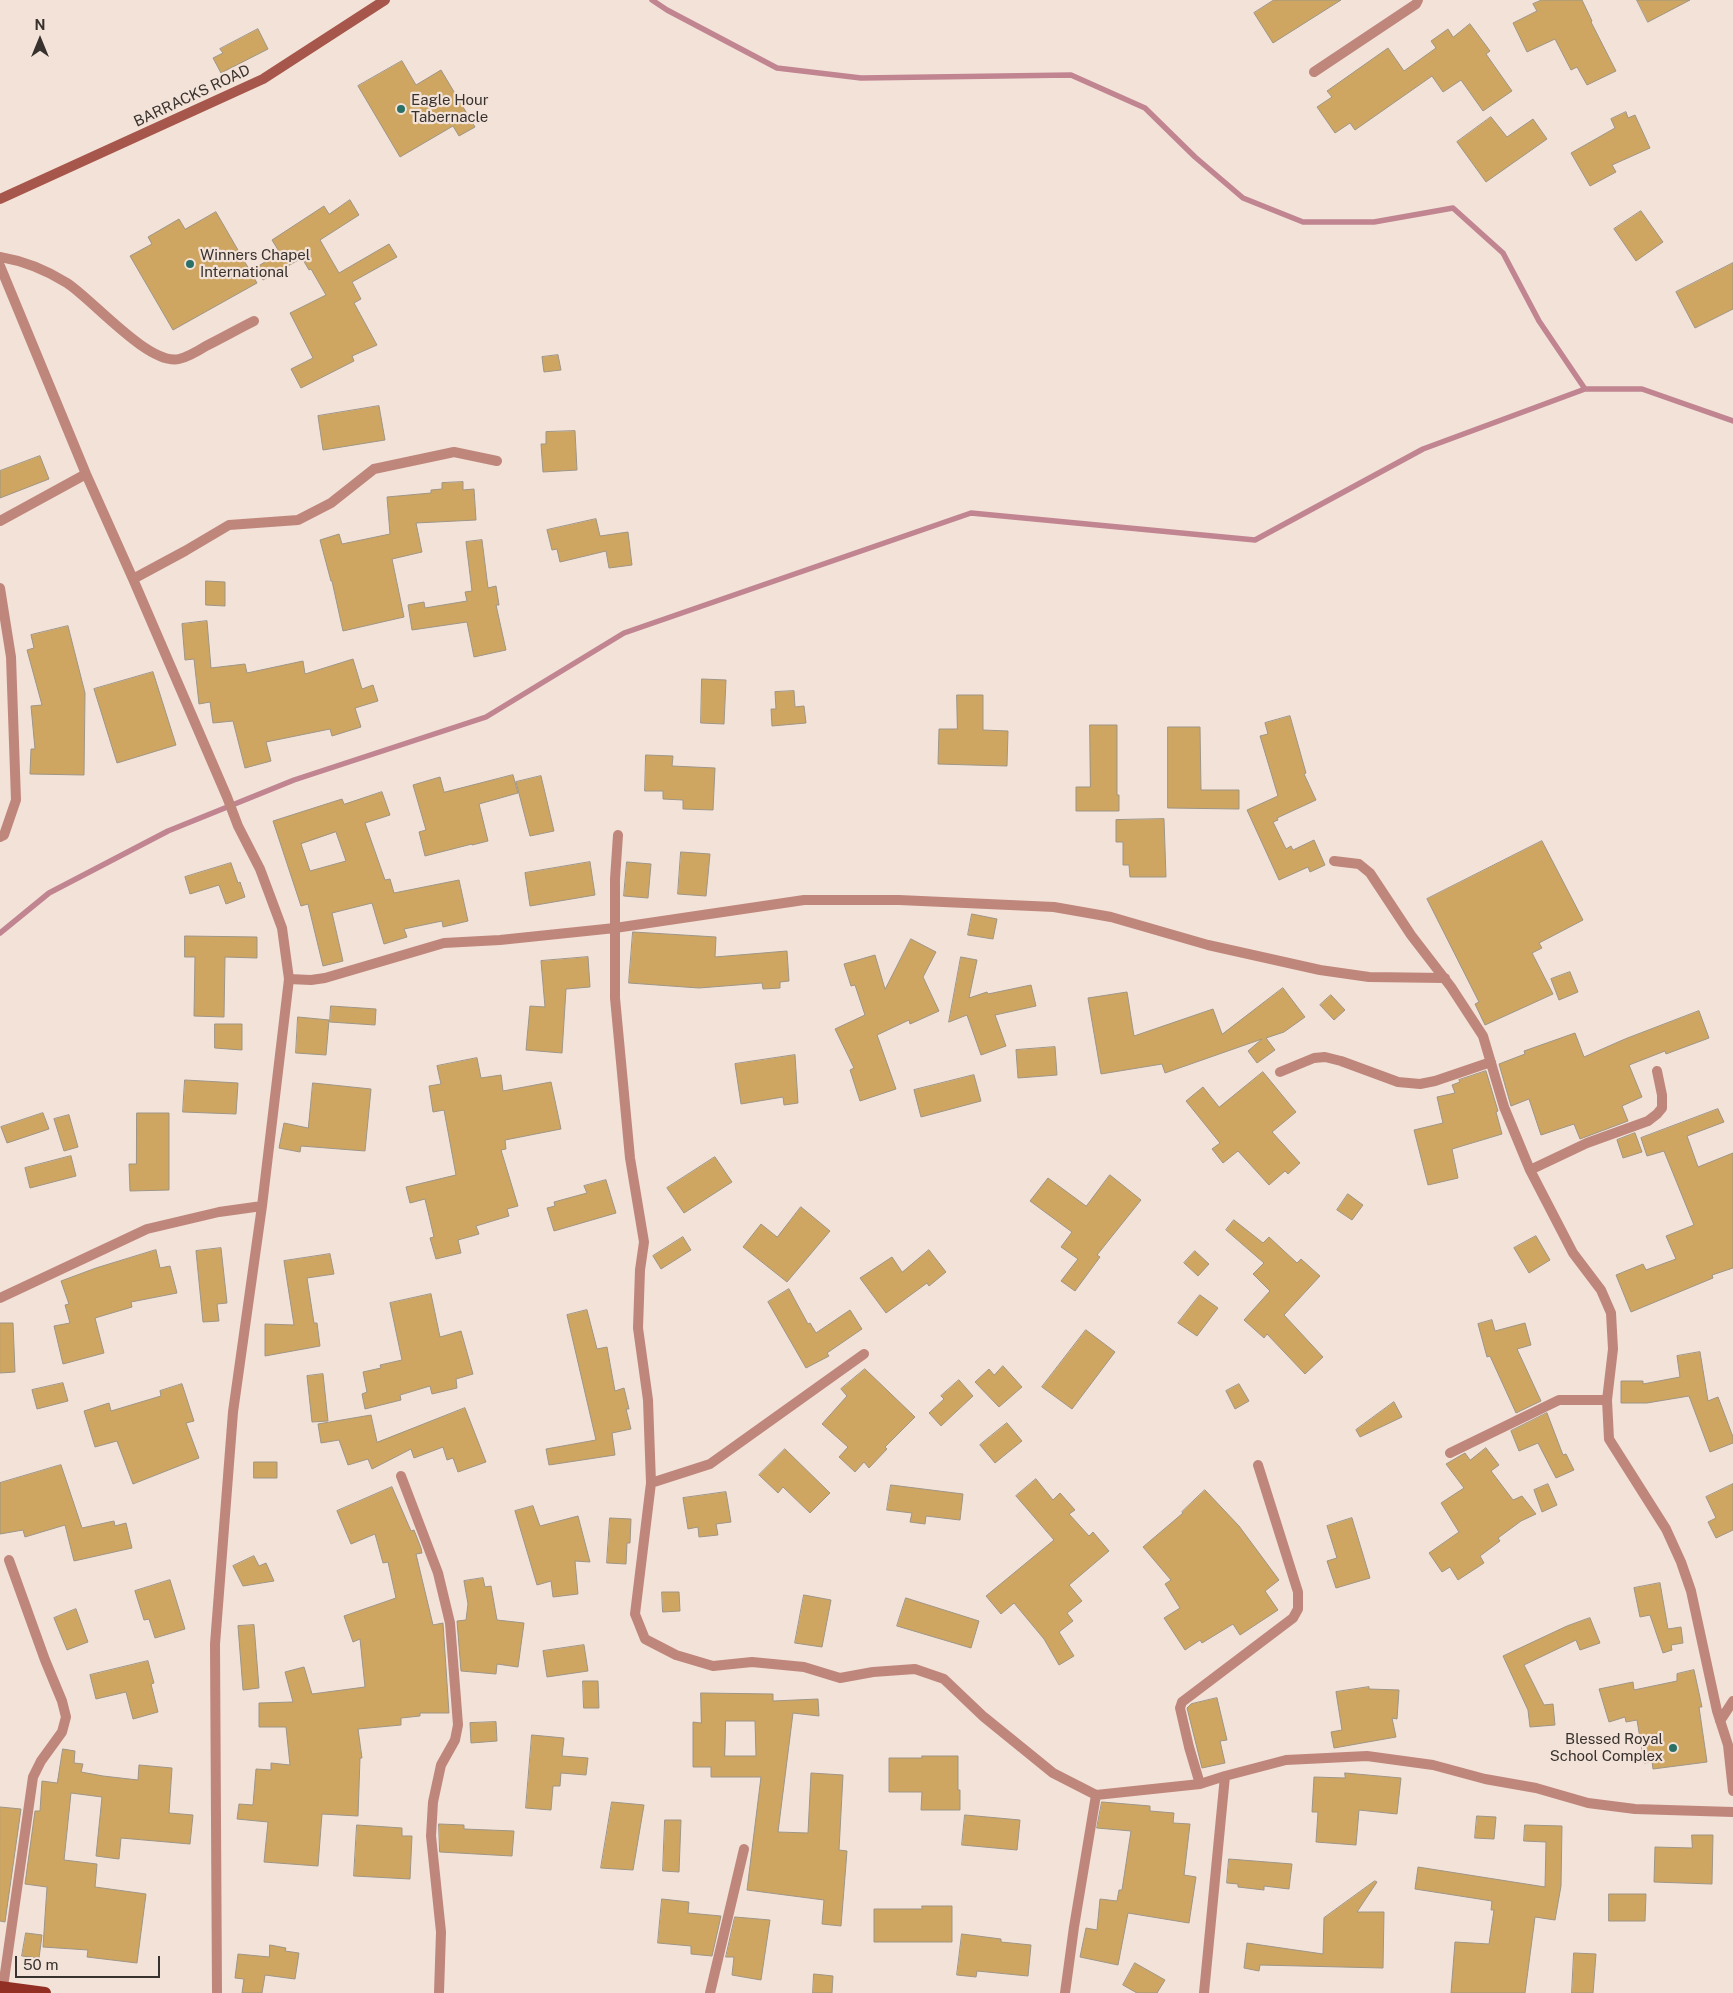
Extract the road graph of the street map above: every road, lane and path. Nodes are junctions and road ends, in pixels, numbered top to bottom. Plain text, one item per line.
1 (385, 0) edge
2 (1418, 0) edge
3 (1314, 72) dead end
4 (0, 199) edge
5 (0, 257) edge
6 (0, 266) edge
7 (254, 321) dead end
8 (498, 461) dead end
9 (86, 474) junction
10 (0, 521) edge
11 (133, 579) junction
12 (0, 588) edge
13 (618, 836) dead end
14 (0, 837) edge
15 (1334, 861) dead end
16 (614, 928) junction
17 (1445, 978) junction
18 (289, 980) junction
19 (1491, 1062) junction
20 (1657, 1070) dead end
21 (1280, 1072) dead end
22 (1530, 1170) junction
23 (262, 1206) junction
24 (0, 1298) edge
25 (864, 1354) dead end
26 (1607, 1400) junction
27 (1450, 1453) dead end
28 (1258, 1465) dead end
29 (401, 1476) dead end
30 (651, 1483) junction
31 (9, 1560) dead end
32 (1733, 1701) edge
33 (1720, 1722) junction
34 (1225, 1776) junction
35 (1200, 1784) junction
36 (1733, 1791) edge
37 (1096, 1795) junction
38 (1733, 1812) edge
39 (744, 1849) dead end
40 (2, 1987) edge
41 (45, 1993) edge
42 (217, 1993) edge
43 (439, 1993) edge
44 (710, 1993) edge
45 (1065, 1993) edge
46 (1204, 1993) edge

1 - 4 street, BARRACKS ROAD
2 - 3 street
5 - 7 street
6 - 9 street
8 - 11 street
9 - 10 street
9 - 11 street
11 - 18 street
12 - 14 street
13 - 16 street
15 - 17 street
16 - 17 street
16 - 18 street
16 - 30 street
17 - 19 street
18 - 23 street
19 - 21 street
19 - 22 street
20 - 22 street
22 - 26 street
23 - 24 street
23 - 42 street
25 - 30 street
26 - 27 street
26 - 33 street
28 - 35 street
29 - 43 street
30 - 37 street
31 - 40 street
32 - 33 street
33 - 36 street
34 - 35 street
34 - 38 street
34 - 46 street
35 - 37 street
37 - 45 street
39 - 44 street
40 - 41 main road

